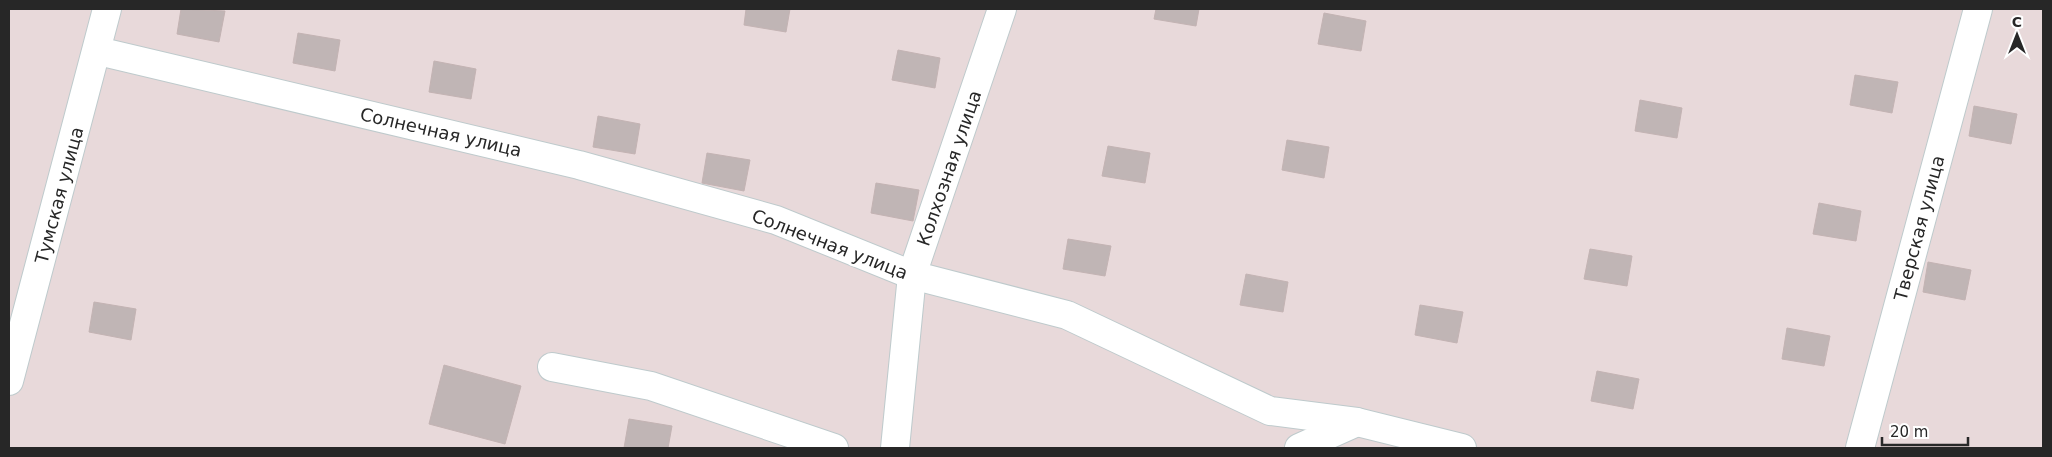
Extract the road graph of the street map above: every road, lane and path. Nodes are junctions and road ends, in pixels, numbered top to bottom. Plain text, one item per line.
1 (107, 9) edge
2 (1002, 9) edge
3 (1978, 9) edge
4 (98, 51) junction
5 (912, 276) junction
6 (552, 367) dead end
7 (9, 381) edge
8 (1357, 422) junction
9 (834, 448) edge
10 (895, 448) edge
11 (1299, 448) edge
12 (1462, 448) edge
13 (1860, 448) edge

1 - 4 street, Тумская улица
2 - 5 street, Колхозная улица
3 - 13 street, Тверская улица
4 - 5 street, Солнечная улица
4 - 7 street, Тумская улица
5 - 8 street, Солнечная улица
5 - 10 street, Колхозная улица
6 - 9 street
8 - 11 street
8 - 12 street, Солнечная улица

